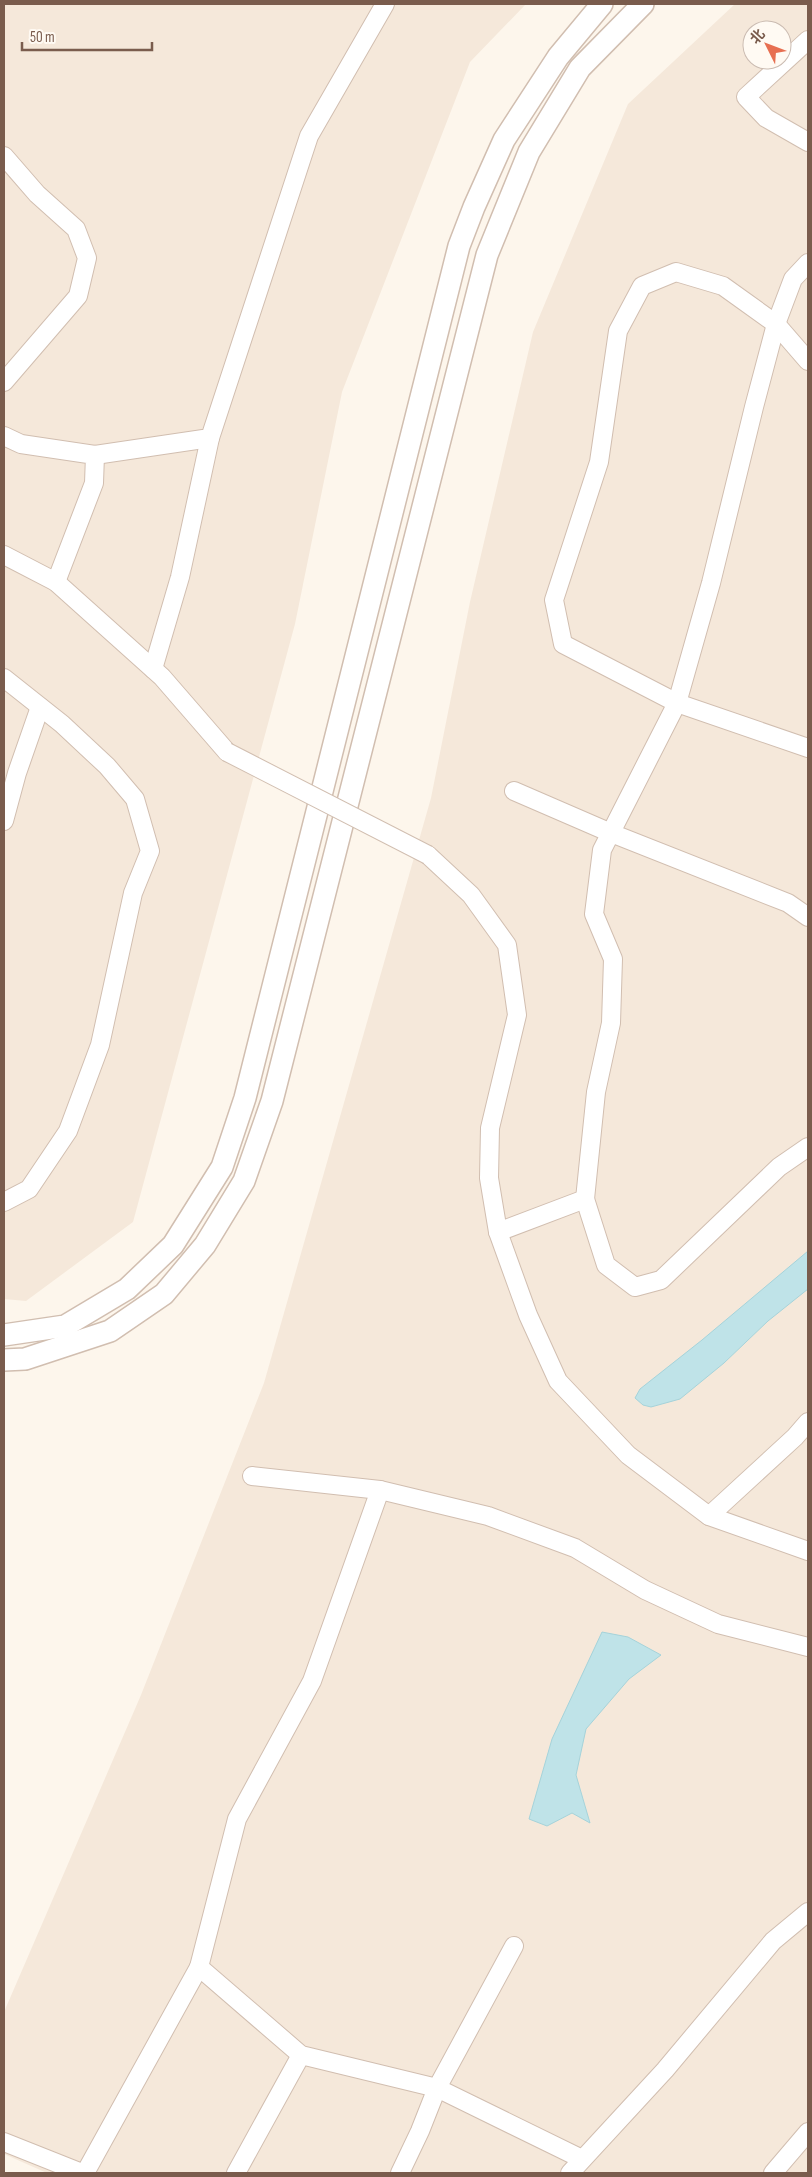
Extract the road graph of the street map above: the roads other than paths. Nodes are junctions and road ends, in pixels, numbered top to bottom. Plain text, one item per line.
1 (384, 4) edge
2 (602, 4) edge
3 (643, 4) edge
4 (808, 40) edge
5 (808, 142) edge
6 (4, 156) edge
7 (808, 263) edge
8 (776, 324) junction
9 (808, 361) edge
10 (4, 382) edge
11 (4, 436) edge
12 (210, 438) junction
13 (95, 455) junction
14 (4, 555) edge
15 (56, 582) junction
16 (153, 669) junction
17 (4, 678) edge
18 (677, 703) junction
19 (40, 707) junction
20 (808, 748) edge
21 (514, 791) dead end
22 (4, 821) edge
23 (611, 833) junction
24 (808, 917) edge
25 (808, 1147) edge
26 (584, 1199) junction
27 (4, 1202) edge
28 (498, 1232) junction
29 (4, 1335) edge
30 (4, 1360) edge
31 (808, 1422) edge
32 (801, 1439) edge
33 (252, 1476) dead end
34 (380, 1490) junction
35 (708, 1516) junction
36 (808, 1551) edge
37 (808, 1647) edge
38 (808, 1912) edge
39 (514, 1946) dead end
40 (199, 1967) junction
41 (301, 2055) junction
42 (438, 2088) junction
43 (808, 2132) edge
44 (4, 2142) edge
45 (582, 2159) junction
46 (83, 2173) edge
47 (236, 2173) edge
48 (400, 2173) edge
49 (570, 2173) edge
50 (773, 2173) edge

1 - 12 street
2 - 29 street
3 - 30 street
4 - 5 street
6 - 10 street
7 - 8 street
8 - 9 street
8 - 18 street
8 - 18 street
11 - 13 street
12 - 13 street
12 - 16 street
13 - 15 street
14 - 15 street
15 - 16 street
16 - 28 street, bridge
17 - 19 street
18 - 20 street
18 - 23 street
19 - 22 street
19 - 27 street
21 - 23 street
23 - 24 street
23 - 26 street
25 - 26 street
26 - 28 street
28 - 35 street
31 - 32 street
32 - 35 street
33 - 34 street
34 - 37 street
34 - 40 street
35 - 36 street
38 - 45 street
39 - 42 street
40 - 41 street
40 - 46 street
41 - 42 street
41 - 47 street
42 - 45 street
42 - 48 street
43 - 50 street
44 - 46 street
45 - 49 street

